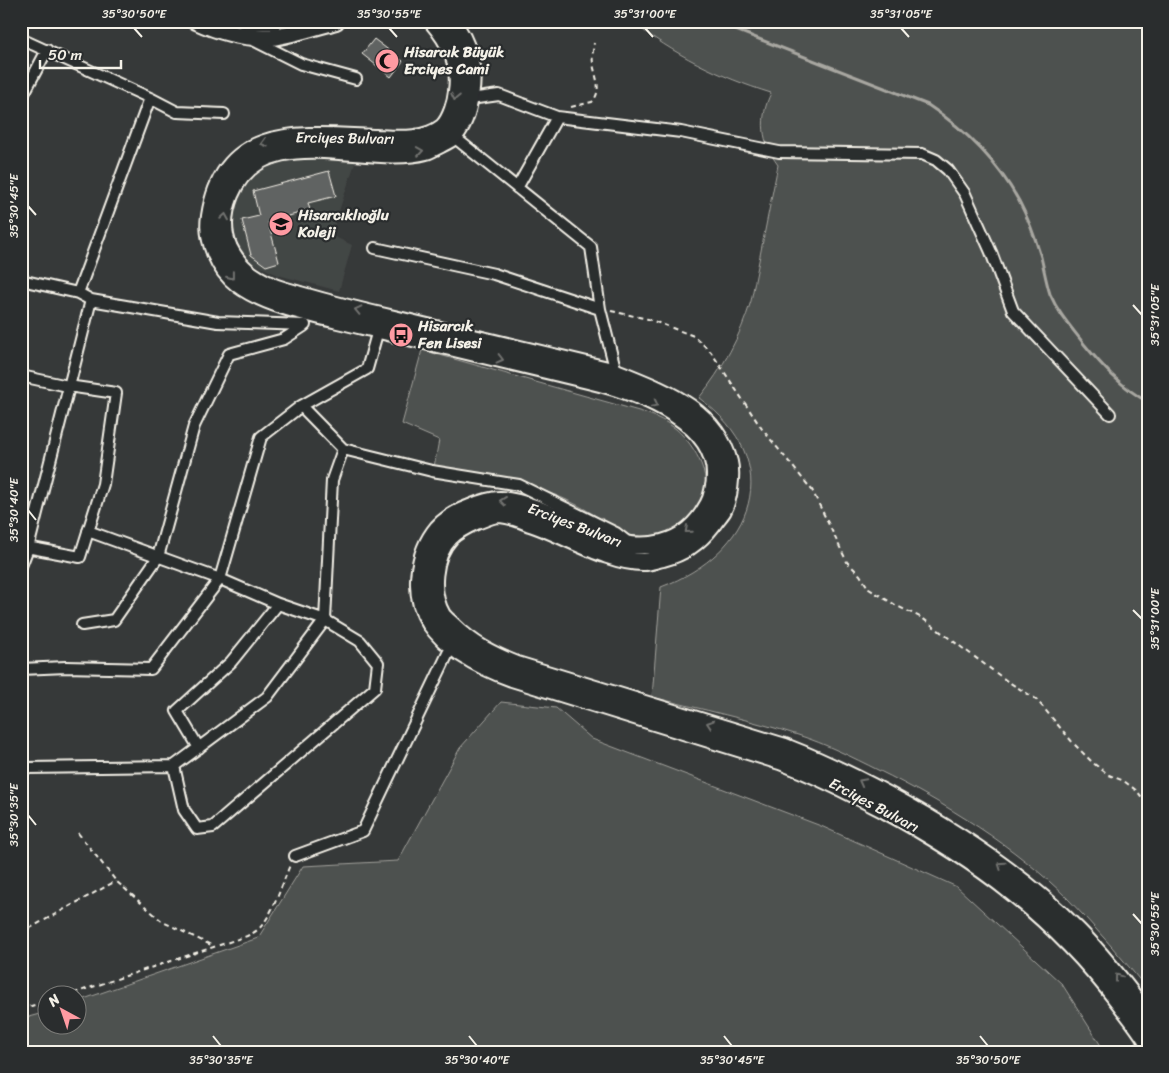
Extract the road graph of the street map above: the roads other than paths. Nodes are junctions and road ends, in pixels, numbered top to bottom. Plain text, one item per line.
1 (196, 21) edge
2 (275, 21) edge
3 (336, 21) edge
4 (432, 21) edge
5 (451, 21) edge
6 (245, 29) edge
7 (21, 39) edge
8 (47, 50) junction
9 (356, 79) dead end
10 (150, 98) junction
11 (470, 99) junction
12 (21, 100) edge
13 (224, 114) dead end
14 (557, 117) junction
15 (454, 137) junction
16 (517, 188) junction
17 (375, 248) dead end
18 (21, 280) edge
19 (78, 293) junction
20 (91, 300) junction
21 (600, 309) junction
22 (307, 319) junction
23 (378, 330) junction
24 (616, 372) junction
25 (21, 376) edge
26 (68, 386) junction
27 (301, 406) junction
28 (1110, 414) dead end
29 (343, 449) junction
30 (88, 531) junction
31 (634, 546) junction
32 (24, 547) edge
33 (158, 557) junction
34 (21, 566) edge
35 (220, 579) junction
36 (278, 604) junction
37 (325, 620) junction
38 (82, 624) dead end
39 (452, 645) junction
40 (21, 669) edge
41 (199, 748) junction
42 (174, 766) junction
43 (21, 770) edge
44 (294, 856) road end
45 (1148, 1016) edge
46 (1148, 1042) edge

1 - 6 highway
2 - 6 highway
3 - 6 highway
4 -> 22 highway, Erciyes Bulvarı
5 - 11 highway
6 - 9 street
7 - 8 street
8 - 10 street
8 - 12 street
10 - 13 street
10 - 19 street
11 - 14 street
11 - 15 highway
14 - 16 street
14 - 28 street
15 - 16 street
24 -> 15 highway, Erciyes Bulvarı
16 - 21 street
17 - 21 street
18 - 19 street
19 - 20 street
20 - 22 street
20 - 26 street
21 - 24 street
22 - 23 highway, Erciyes Bulvarı
22 - 33 street
23 - 27 street
23 -> 31 highway, Erciyes Bulvarı
45 -> 24 highway, Erciyes Bulvarı
25 - 26 street
26 - 30 street
26 - 32 street
27 - 29 street
27 - 35 street
29 - 31 street
29 - 37 street
30 - 32 street
30 - 33 street
31 -> 39 highway, Erciyes Bulvarı
32 - 34 street
33 - 35 street
33 - 38 street
35 - 36 street
35 - 40 street
36 - 37 street
36 - 41 street
37 - 41 street
37 - 42 street
39 - 44 street
39 - 46 highway, Erciyes Bulvarı
41 - 42 street
42 - 43 street

